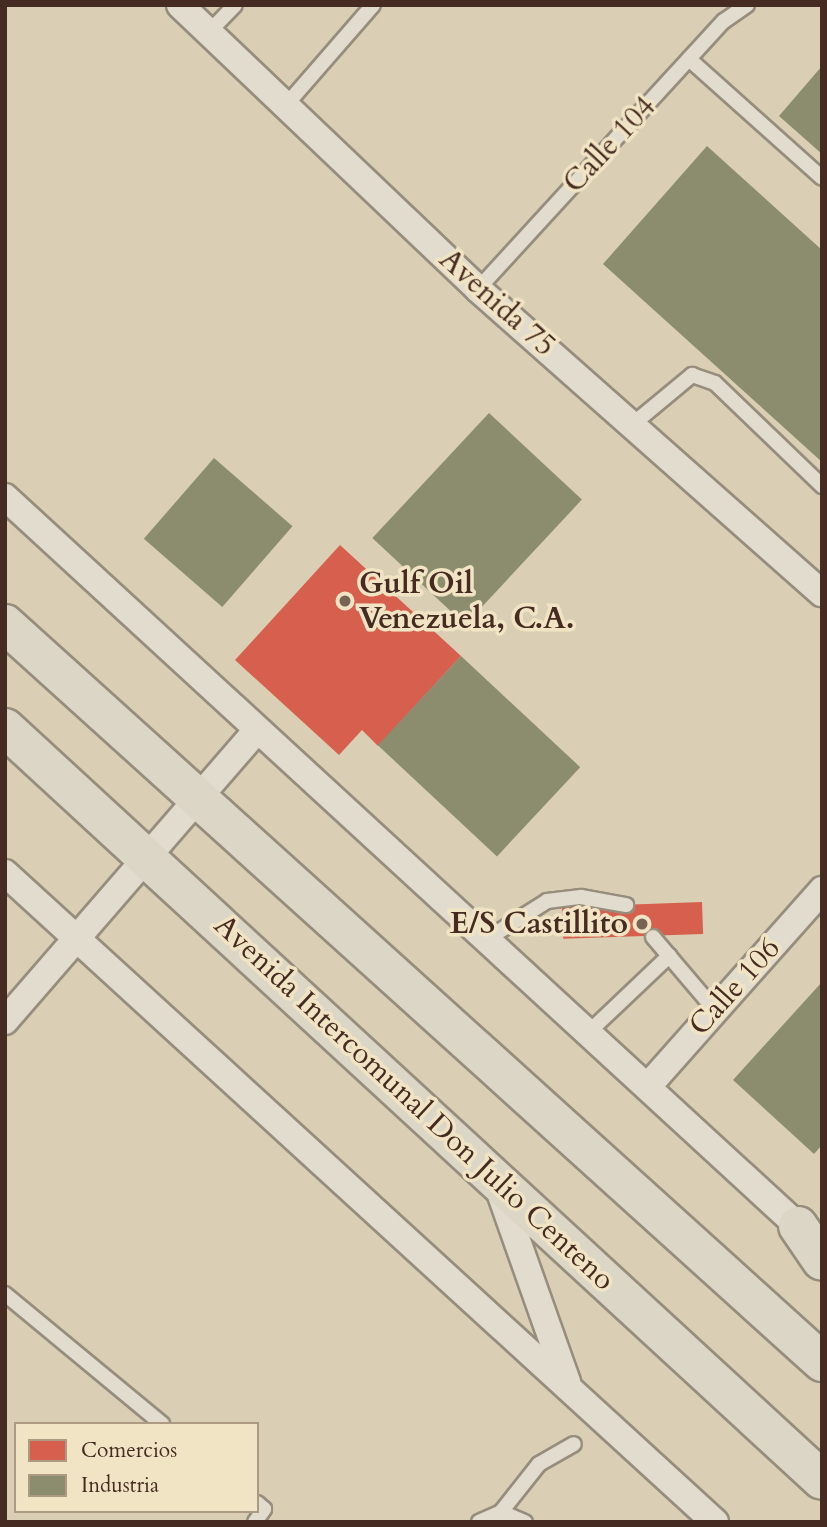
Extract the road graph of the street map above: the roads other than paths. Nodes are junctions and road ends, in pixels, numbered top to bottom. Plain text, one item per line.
1 (180, 5) edge
2 (235, 5) edge
3 (373, 5) edge
4 (747, 5) edge
5 (209, 32) junction
6 (689, 59) junction
7 (288, 104) junction
8 (822, 178) edge
9 (478, 289) junction
10 (633, 424) junction
11 (822, 486) edge
12 (5, 497) edge
13 (822, 593) edge
14 (5, 624) edge
15 (5, 728) edge
16 (257, 730) junction
17 (197, 799) junction
18 (148, 858) junction
19 (5, 873) edge
20 (822, 890) edge
21 (626, 905) dead end
22 (653, 937) dead end
23 (78, 939) junction
24 (487, 939) junction
25 (669, 956) junction
26 (715, 1010) junction
27 (5, 1021) edge
28 (591, 1030) junction
29 (649, 1085) junction
30 (494, 1176) junction
31 (810, 1237) edge
32 (822, 1261) edge
33 (5, 1294) edge
34 (822, 1362) edge
35 (569, 1387) junction
36 (160, 1422) edge
37 (574, 1444) dead end
38 (822, 1480) edge
39 (259, 1505) edge
40 (501, 1512) junction
41 (255, 1522) edge
42 (479, 1522) edge
43 (525, 1522) edge
44 (715, 1522) edge

1 - 5 street, Avenida 75
2 - 5 lane
3 - 7 lane
4 - 6 lane, Calle 104
5 - 7 street, Avenida 75
6 - 8 lane
6 - 9 lane, Calle 104
7 - 9 street, Avenida 75
9 - 10 street, Avenida 75
10 - 11 lane
10 - 13 street, Avenida 75
12 - 16 street
14 - 17 main road
15 - 18 main road, Avenida Intercomunal Don Julio Centeno
16 - 17 street
16 - 24 street
17 - 18 street
17 - 34 main road
18 - 23 street
18 - 30 main road, Avenida Intercomunal Don Julio Centeno
19 - 23 street
20 - 26 street, Calle 106
21 - 24 lane
22 - 25 lane
23 - 27 street
23 - 35 street
24 - 28 street
25 - 26 lane
25 - 28 lane
26 - 29 street, Calle 106
28 - 29 street
29 - 31 street
30 - 35 street
30 - 38 main road, Avenida Intercomunal Don Julio Centeno
31 - 32 main road
33 - 36 lane
35 - 44 street
37 - 40 lane
39 - 41 lane
40 - 42 lane
40 - 43 lane

